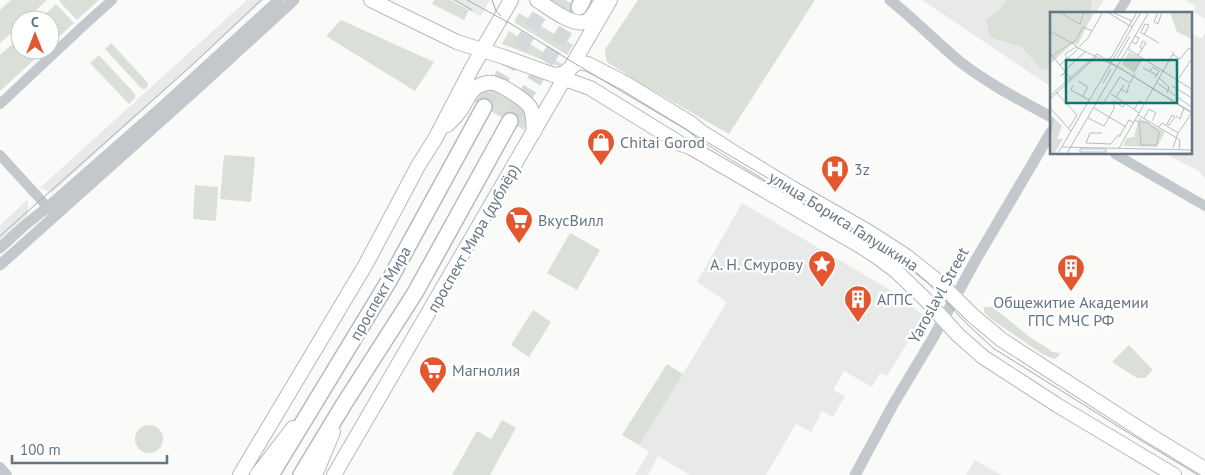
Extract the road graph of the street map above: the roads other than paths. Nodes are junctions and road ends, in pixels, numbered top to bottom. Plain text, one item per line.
1 (112, 0) edge
2 (279, 0) edge
3 (294, 0) edge
4 (371, 0) edge
5 (511, 0) edge
6 (536, 0) edge
7 (603, 0) edge
8 (610, 0) edge
9 (890, 0) edge
10 (1126, 0) edge
11 (1118, 12) edge
12 (584, 46) junction
13 (482, 50) junction
14 (600, 70) junction
15 (563, 73) junction
16 (0, 104) edge
17 (484, 107) tunnel mouth
18 (1050, 116) edge
19 (510, 122) tunnel mouth
20 (534, 133) junction
21 (1050, 134) edge
22 (435, 139) junction
23 (0, 155) edge
24 (1117, 155) edge
25 (748, 161) junction
26 (739, 175) junction
27 (1205, 206) edge
28 (51, 211) junction
29 (0, 248) edge
30 (0, 265) edge
31 (954, 297) junction
32 (943, 319) junction
33 (321, 392) junction
34 (344, 404) junction
35 (0, 467) edge
36 (1205, 469) edge
37 (7, 475) edge
38 (240, 475) edge
39 (257, 475) edge
40 (271, 475) edge
41 (301, 475) edge
42 (315, 475) edge
43 (334, 475) edge
44 (855, 475) edge
45 (1174, 475) edge

1 - 16 street
2 - 28 street
3 - 28 street
4 - 13 main road
5 - 13 main road
6 - 7 main road
8 - 12 main road, проспект Мира (дублёр)
9 - 18 street
10 - 11 street
12 - 14 main road
12 - 15 main road, проспект Мира (дублёр)
13 - 15 main road
13 - 22 main road
14 - 15 main road, улица Бориса Галушкина
14 - 25 main road, улица Бориса Галушкина
15 - 20 main road, проспект Мира (дублёр)
15 - 26 main road, улица Бориса Галушкина
17 - 33 main road, проспект Мира
19 - 34 main road, проспект Мира
20 - 22 main road
20 - 43 main road, проспект Мира (дублёр)
21 - 31 street, Yaroslavl Street
22 - 38 main road
23 - 28 street
24 - 27 street
25 - 26 street
25 - 31 main road, улица Бориса Галушкина
26 - 32 main road, улица Бориса Галушкина
28 - 29 street
28 - 30 street
31 - 32 street, Yaroslavl Street
31 - 36 main road, улица Бориса Галушкина
32 - 44 street, Yaroslavl Street
32 - 45 main road, улица Бориса Галушкина
33 - 39 main road
33 - 40 main road, проспект Мира
34 - 41 main road, проспект Мира
34 - 42 main road
35 - 37 street

